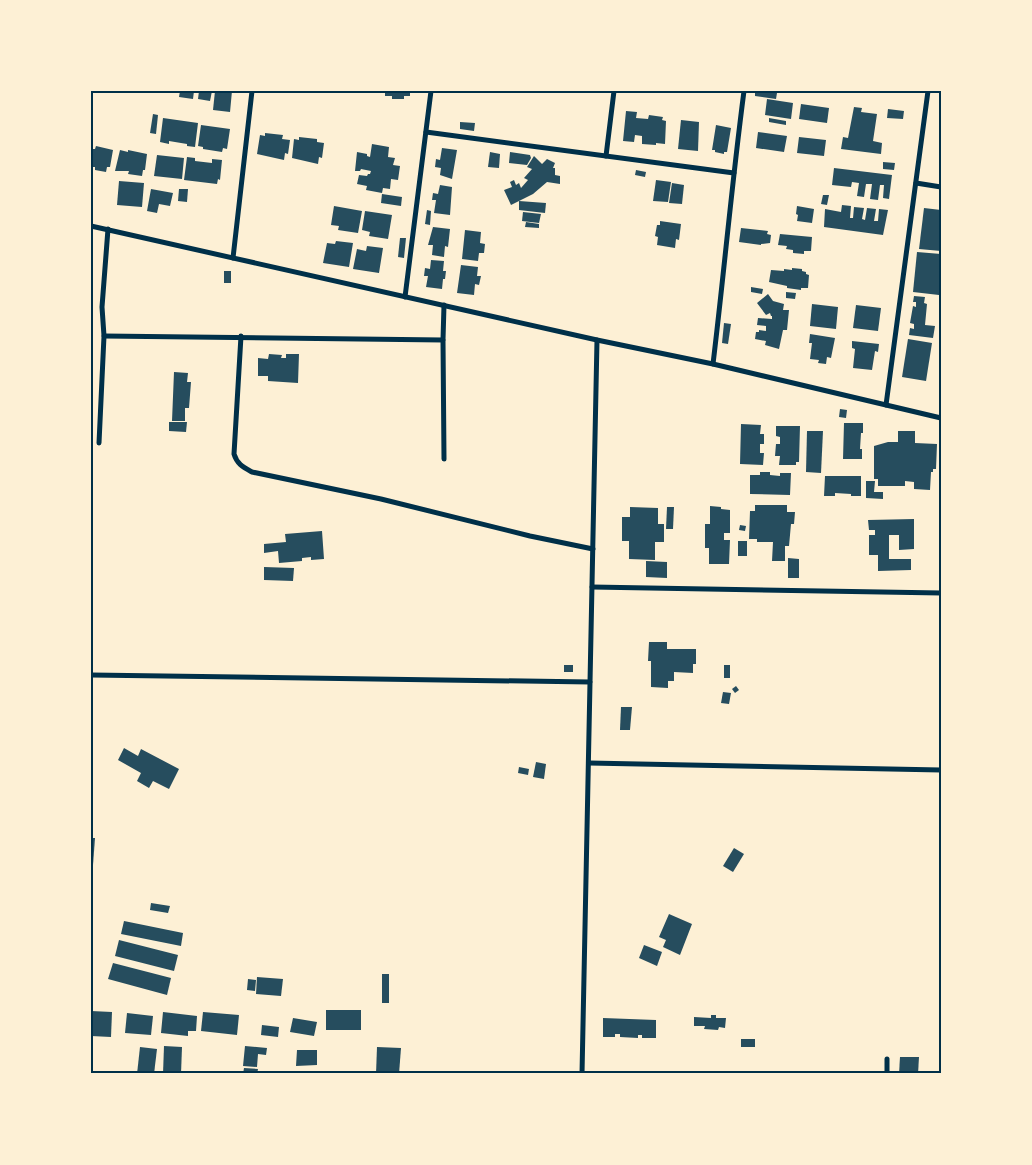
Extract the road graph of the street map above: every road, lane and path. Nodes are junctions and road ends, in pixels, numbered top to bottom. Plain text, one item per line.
1 (252, 91) edge
2 (432, 91) edge
3 (614, 91) edge
4 (744, 91) edge
5 (928, 91) edge
6 (426, 132) junction
7 (606, 156) junction
8 (734, 173) junction
9 (916, 183) junction
10 (941, 186) edge
11 (91, 226) edge
12 (108, 229) junction
13 (233, 258) junction
14 (405, 297) junction
15 (444, 305) junction
16 (104, 336) junction
17 (241, 336) junction
18 (443, 340) junction
19 (597, 340) junction
20 (713, 364) junction
21 (886, 405) junction
22 (941, 418) edge
23 (99, 444) dead end
24 (444, 459) dead end
25 (593, 549) junction
26 (592, 587) junction
27 (941, 593) edge
28 (91, 675) edge
29 (590, 682) junction
30 (588, 763) junction
31 (941, 770) edge
32 (887, 1059) dead end
33 (582, 1074) edge
34 (887, 1074) edge

1 - 13 street
2 - 6 street
3 - 7 street
4 - 8 street
5 - 9 street
6 - 7 street
6 - 14 street
7 - 8 street
8 - 20 street
9 - 10 street
9 - 21 street
11 - 12 street
12 - 13 street
12 - 16 street
13 - 14 street
14 - 15 street
15 - 18 street
15 - 19 street
16 - 17 street
16 - 23 street
17 - 18 street
17 - 25 street
18 - 24 street
19 - 20 street
19 - 25 street
20 - 21 street
21 - 22 street
25 - 26 street
26 - 27 street
26 - 29 street
28 - 29 street
29 - 30 street
30 - 31 street
30 - 33 street
32 - 34 street

